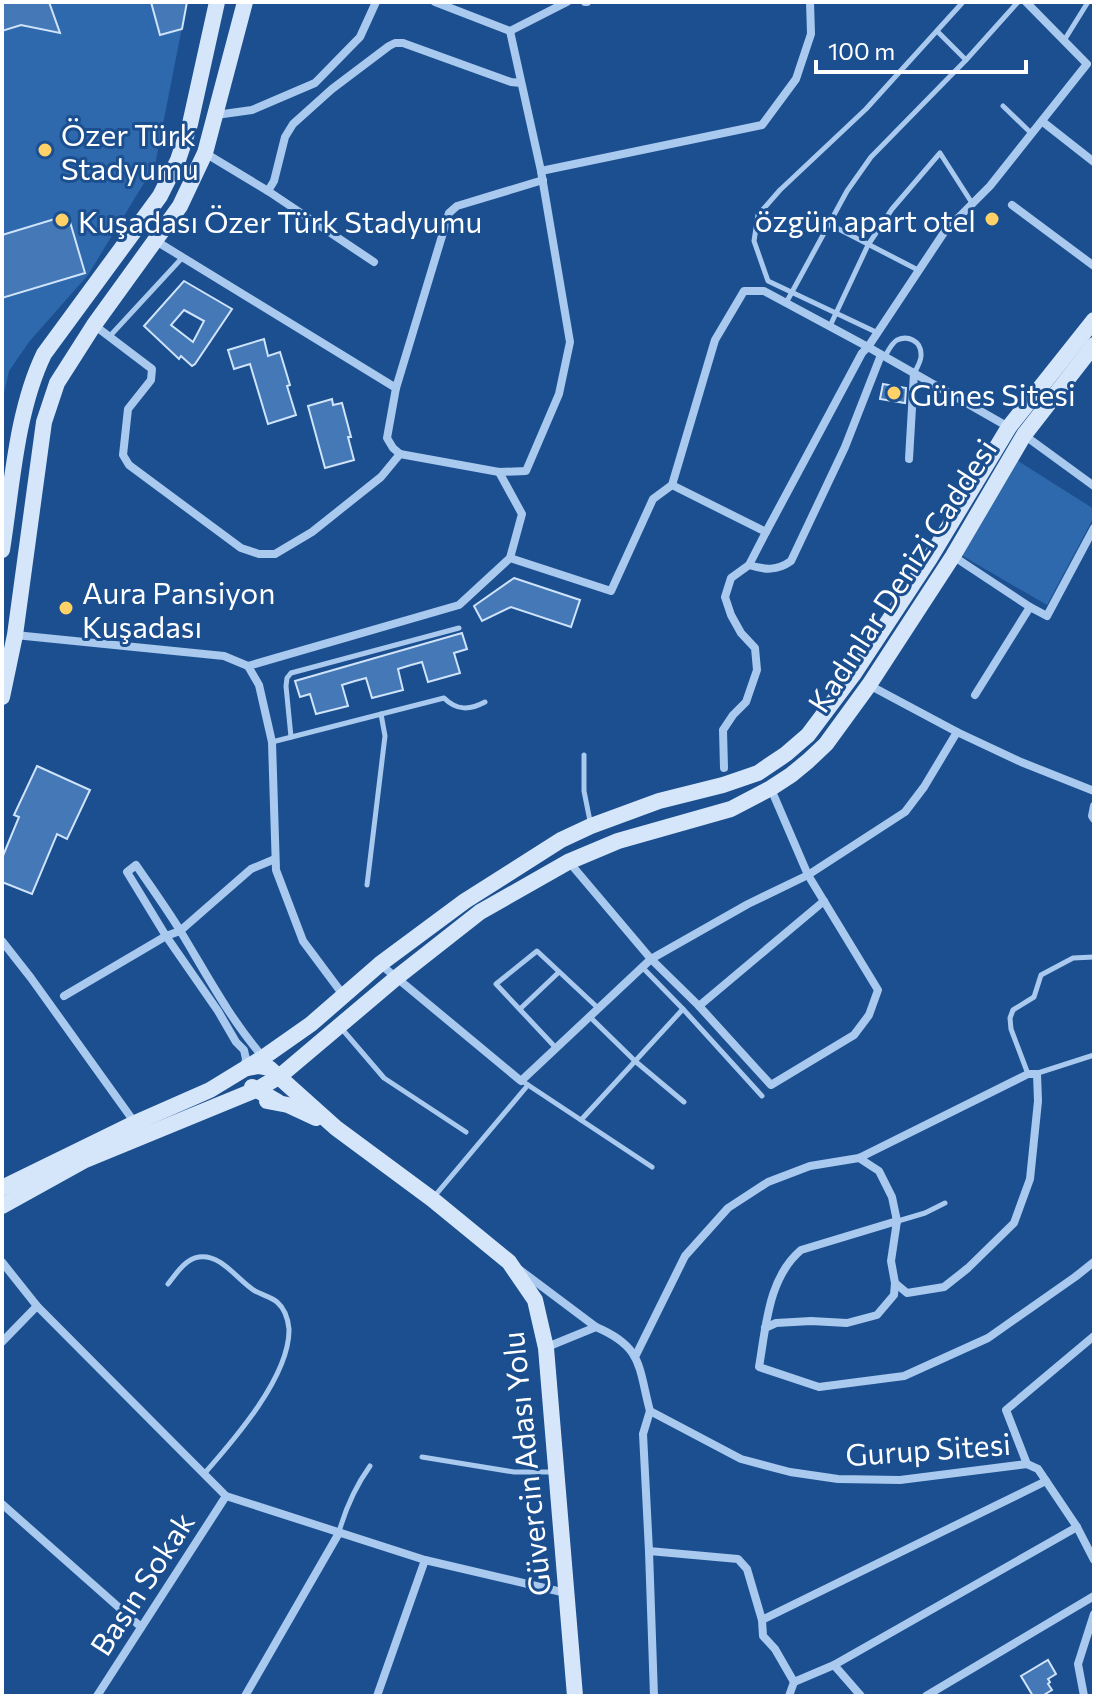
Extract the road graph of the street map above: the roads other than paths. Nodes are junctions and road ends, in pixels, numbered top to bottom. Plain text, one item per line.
1 (217, 2) edge
2 (245, 2) edge
3 (376, 2) edge
4 (435, 2) edge
5 (567, 2) edge
6 (810, 2) edge
7 (963, 2) edge
8 (1018, 2) edge
9 (1026, 2) edge
10 (1088, 2) edge
11 (1038, 7) edge
12 (510, 31) junction
13 (937, 31) junction
14 (1065, 39) junction
15 (966, 60) junction
16 (521, 83) junction
17 (1003, 106) dead end
18 (215, 115) junction
19 (1043, 122) junction
20 (1033, 134) junction
21 (205, 153) junction
22 (1094, 162) edge
23 (542, 176) junction
24 (268, 191) junction
25 (972, 203) junction
26 (1012, 205) dead end
27 (829, 224) junction
28 (156, 241) junction
29 (868, 245) junction
30 (183, 258) junction
31 (374, 262) dead end
32 (1094, 266) edge
33 (919, 270) junction
34 (792, 293) junction
35 (786, 303) junction
36 (836, 313) junction
37 (1094, 320) edge
38 (94, 325) junction
39 (829, 326) junction
40 (878, 333) junction
41 (109, 337) junction
42 (1094, 345) edge
43 (868, 347) junction
44 (883, 356) junction
45 (914, 373) junction
46 (396, 388) junction
47 (1016, 431) junction
48 (400, 454) junction
49 (909, 459) dead end
50 (499, 472) junction
51 (672, 485) junction
52 (1094, 486) edge
53 (1094, 528) edge
54 (766, 532) junction
55 (2, 550) edge
56 (953, 556) junction
57 (510, 558) junction
58 (749, 565) junction
59 (1030, 607) junction
60 (459, 628) dead end
61 (8, 634) edge
62 (248, 666) junction
63 (5, 668) edge
64 (853, 675) junction
65 (869, 685) junction
66 (975, 695) dead end
67 (2, 697) edge
68 (485, 702) dead end
69 (381, 714) junction
70 (957, 732) junction
71 (291, 737) junction
72 (272, 742) junction
73 (584, 755) dead end
74 (724, 768) dead end
75 (771, 788) junction
76 (1094, 791) edge
77 (1094, 806) edge
78 (1094, 819) edge
79 (591, 826) junction
80 (275, 859) junction
81 (568, 862) junction
82 (808, 875) junction
83 (367, 885) dead end
84 (824, 901) junction
85 (180, 931) junction
86 (166, 936) junction
87 (2, 941) edge
88 (1094, 957) edge
89 (651, 959) junction
90 (380, 964) junction
91 (642, 967) junction
92 (559, 972) junction
93 (396, 978) junction
94 (64, 996) dead end
95 (345, 996) junction
96 (699, 1006) junction
97 (520, 1009) junction
98 (598, 1009) junction
99 (683, 1009) junction
100 (589, 1017) junction
101 (339, 1026) junction
102 (556, 1048) junction
103 (1094, 1055) edge
104 (264, 1057) junction
105 (635, 1061) junction
106 (244, 1069) junction
107 (1032, 1074) junction
108 (280, 1076) junction
109 (524, 1083) junction
110 (258, 1089) junction
111 (762, 1096) dead end
112 (278, 1102) junction
113 (684, 1102) dead end
114 (220, 1104) junction
115 (580, 1120) junction
116 (135, 1123) junction
117 (336, 1128) junction
118 (466, 1132) dead end
119 (859, 1158) junction
120 (652, 1167) dead end
121 (2, 1188) edge
122 (432, 1199) junction
123 (945, 1203) dead end
124 (2, 1206) edge
125 (897, 1221) junction
126 (2, 1262) edge
127 (509, 1262) junction
128 (1094, 1262) edge
129 (895, 1283) junction
130 (168, 1284) dead end
131 (37, 1306) junction
132 (596, 1327) junction
133 (765, 1328) junction
134 (1094, 1336) edge
135 (2, 1342) edge
136 (546, 1348) junction
137 (636, 1355) junction
138 (650, 1411) junction
139 (422, 1457) dead end
140 (1027, 1464) junction
141 (370, 1466) dead end
142 (557, 1472) junction
143 (204, 1474) junction
144 (1046, 1481) junction
145 (226, 1496) junction
146 (2, 1504) edge
147 (1077, 1527) junction
148 (339, 1533) junction
149 (649, 1551) junction
150 (425, 1560) junction
151 (1094, 1560) edge
152 (567, 1593) junction
153 (1094, 1596) edge
154 (1094, 1614) edge
155 (762, 1620) junction
156 (141, 1627) junction
157 (834, 1665) junction
158 (794, 1682) junction
159 (97, 1696) edge
160 (245, 1696) edge
161 (377, 1696) edge
162 (575, 1696) edge
163 (654, 1696) edge
164 (789, 1696) edge
165 (861, 1696) edge
166 (926, 1696) edge
167 (1084, 1696) edge

1 - 55 main road
2 - 18 main road
3 - 18 street
4 - 12 street
5 - 12 street
6 - 23 street
7 - 13 lane
8 - 15 lane
9 - 11 street
10 - 14 lane
11 - 14 street
12 - 16 street
13 - 15 lane
13 - 34 lane
14 - 19 street
15 - 27 lane
16 - 23 street
16 - 24 street
17 - 20 lane
18 - 21 main road
19 - 20 street
19 - 22 street
20 - 25 street
21 - 24 street
21 - 28 main road
23 - 46 street
23 - 50 street
24 - 31 street
25 - 29 lane
25 - 33 street
26 - 32 street
27 - 29 lane
27 - 34 lane
28 - 30 street
28 - 38 main road
29 - 33 lane
29 - 36 lane
30 - 41 lane
30 - 46 street
33 - 40 street
34 - 35 lane
34 - 36 lane
35 - 39 street
35 - 51 street
36 - 39 lane
36 - 40 lane
37 - 47 main road
38 - 41 street
38 - 61 main road
39 - 43 street
40 - 43 street
41 - 48 street
42 - 47 main road
43 - 44 street
43 - 54 street
44 - 45 street
44 - 45 lane
44 - 58 street
45 - 47 street
45 - 49 street
46 - 48 street
47 - 52 street
47 - 56 main road, Kadınlar Denizi Caddesi
47 - 64 main road, Kadınlar Denizi Caddesi
48 - 50 street
50 - 57 street
51 - 54 street
51 - 57 street
53 - 59 street
54 - 58 street
56 - 59 street
56 - 65 main road, Kadınlar Denizi Caddesi
57 - 62 street
58 - 74 street
59 - 66 street
60 - 71 lane
61 - 62 street
61 - 63 main road
62 - 72 street
63 - 67 main road
64 - 65 main road
64 - 79 main road, Kadınlar Denizi Caddesi
65 - 70 street
65 - 75 main road, Kadınlar Denizi Caddesi
68 - 69 lane
69 - 71 lane
69 - 83 lane
70 - 76 street
70 - 82 street
71 - 72 lane
72 - 80 street
73 - 79 lane
75 - 81 main road, Kadınlar Denizi Caddesi
75 - 82 street
77 - 78 street
79 - 90 main road, Kadınlar Denizi Caddesi
80 - 85 street
80 - 95 street
81 - 89 street
81 - 93 main road, Kadınlar Denizi Caddesi
82 - 84 street
82 - 89 street
84 - 96 street
84 - 96 street
85 - 86 street
85 - 86 street
85 - 104 street
86 - 94 street
86 - 106 street
87 - 116 street
88 - 107 lane
89 - 91 street
89 - 96 street
90 - 93 street
90 - 95 main road, Kadınlar Denizi Caddesi
91 - 98 street
91 - 99 lane
92 - 97 lane
92 - 97 lane
92 - 98 lane
93 - 101 main road, Kadınlar Denizi Caddesi
93 - 109 street
95 - 104 main road, Kadınlar Denizi Caddesi
97 - 102 lane
98 - 100 street
99 - 105 lane
99 - 111 lane
100 - 102 street
100 - 105 lane
101 - 108 main road, Kadınlar Denizi Caddesi
101 - 118 lane
102 - 109 street
103 - 107 lane
104 - 106 main road, Kadınlar Denizi Caddesi
104 - 108 main road, Güvercin Adası Yolu
105 - 113 lane
105 - 115 lane
106 - 108 main road
106 - 110 main road
106 - 116 main road, Kadınlar Denizi Caddesi
107 - 119 street
107 - 129 street
108 - 110 main road, Kadınlar Denizi Caddesi
108 - 117 main road, Güvercin Adası Yolu
109 - 115 lane
109 - 122 lane
110 - 112 main road
110 - 114 main road, Kadınlar Denizi Caddesi
112 - 114 main road, Güvercin Adası Yolu
112 - 117 main road, Güvercin Adası Yolu
114 - 124 main road, Kadınlar Denizi Caddesi
115 - 120 lane
116 - 121 main road, Kadınlar Denizi Caddesi
117 - 122 main road, Güvercin Adası Yolu
119 - 125 street
119 - 137 street
122 - 127 main road, Güvercin Adası Yolu
123 - 125 lane
125 - 129 street
125 - 133 street
126 - 131 street
127 - 132 street
127 - 136 main road, Güvercin Adası Yolu
128 - 133 street
129 - 133 street
130 - 143 lane
131 - 135 street
131 - 143 street
132 - 136 street
132 - 137 street
134 - 140 street
136 - 142 main road, Güvercin Adası Yolu
137 - 138 street
138 - 140 street, Gurup Sitesi
138 - 149 street
139 - 142 lane
140 - 144 street, Gurup Sitesi
141 - 148 lane
142 - 152 main road, Güvercin Adası Yolu
143 - 145 street
144 - 147 street, Gurup Sitesi
144 - 155 street
145 - 148 street
145 - 156 street, Basın Sokak
146 - 156 street
147 - 151 street, Gurup Sitesi
147 - 157 street
148 - 150 street
148 - 160 street
149 - 155 street
149 - 163 street
150 - 152 street
150 - 161 street
152 - 162 main road, Güvercin Adası Yolu
153 - 166 street
154 - 167 street
155 - 158 street
156 - 159 street, Basın Sokak
157 - 158 street
157 - 165 street
158 - 164 street

